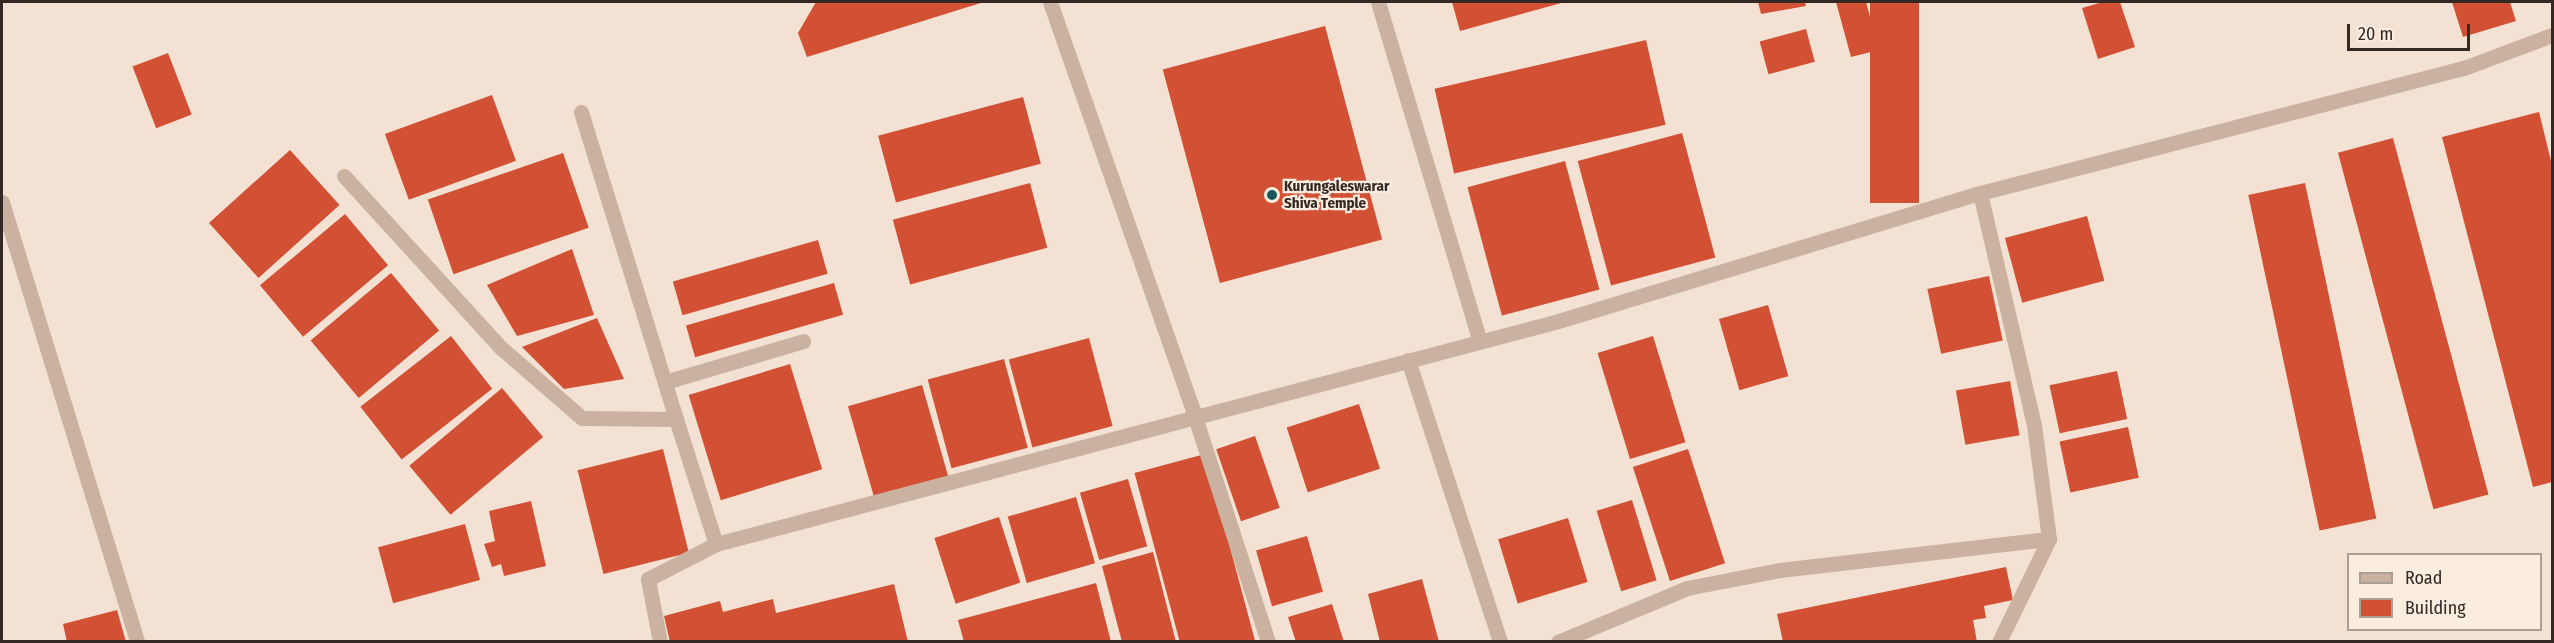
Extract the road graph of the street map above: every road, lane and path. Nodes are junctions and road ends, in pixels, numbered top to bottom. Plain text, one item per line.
1 (1050, 2) edge
2 (1378, 2) edge
3 (2553, 35) edge
4 (580, 112) dead end
5 (344, 176) dead end
6 (1980, 193) junction
7 (2, 202) edge
8 (803, 341) dead end
9 (1480, 341) junction
10 (1408, 360) junction
11 (665, 382) junction
12 (1194, 414) junction
13 (676, 419) junction
14 (2049, 539) junction
15 (716, 544) junction
16 (137, 642) edge
17 (660, 642) edge
18 (1268, 642) edge
19 (1500, 642) edge
20 (1558, 642) edge
21 (2000, 642) edge

1 - 12 street
2 - 9 street
3 - 6 street
4 - 11 street
5 - 13 street
6 - 9 street
6 - 14 street
7 - 16 street
8 - 11 street
9 - 10 street
10 - 12 street
10 - 19 street
11 - 13 street
12 - 15 street
12 - 18 street
13 - 15 street
14 - 20 street
14 - 21 street
15 - 17 street

